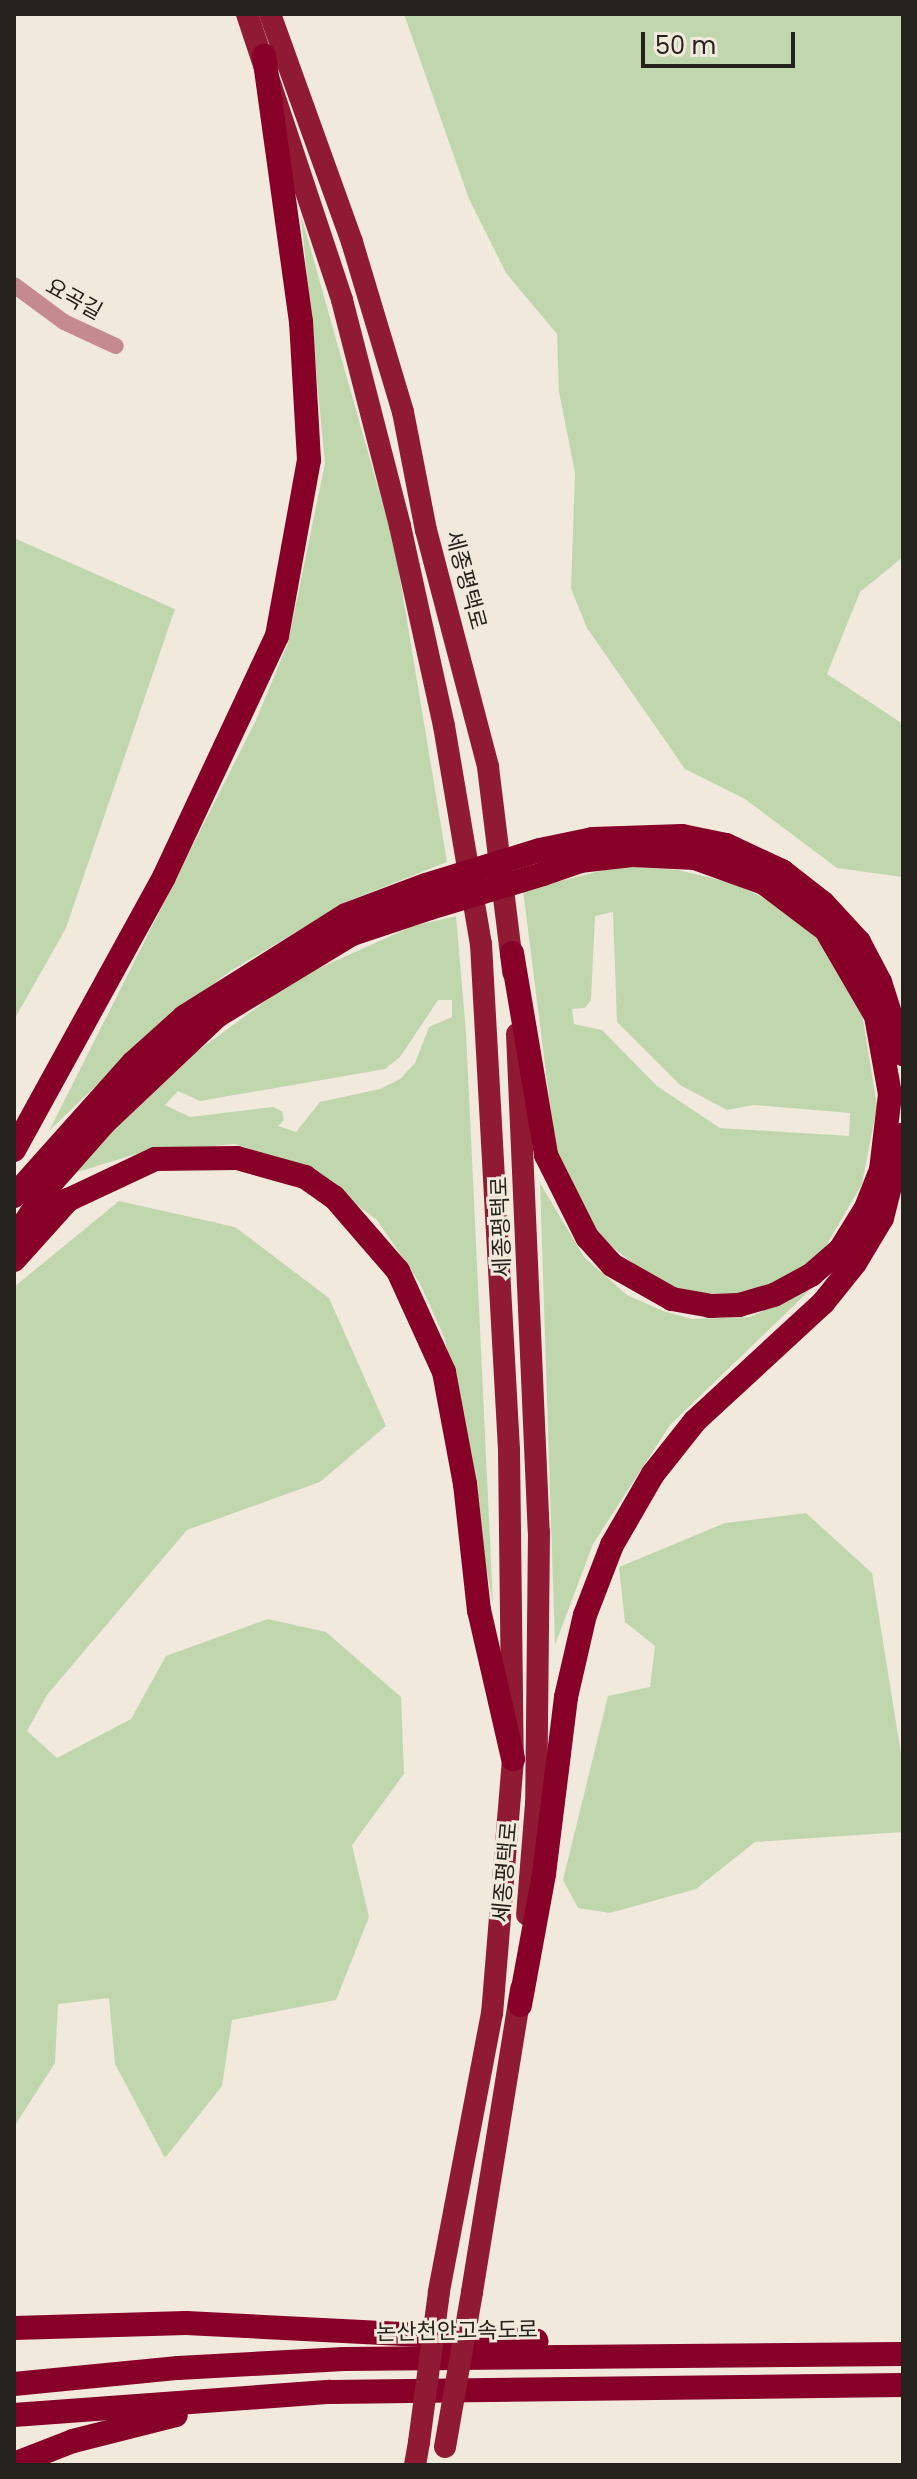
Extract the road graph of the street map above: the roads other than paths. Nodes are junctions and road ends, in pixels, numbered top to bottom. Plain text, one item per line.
1 (247, 14) edge
2 (270, 14) edge
3 (264, 56) junction
4 (14, 285) edge
5 (116, 346) dead end
6 (541, 862) junction
7 (428, 897) junction
8 (512, 953) junction
9 (903, 1054) edge
10 (903, 1135) edge
11 (14, 1150) edge
12 (14, 1196) edge
13 (14, 1239) edge
14 (14, 1260) edge
15 (513, 1759) junction
16 (520, 2005) junction
17 (14, 2328) edge
18 (711, 2352) junction
19 (903, 2354) edge
20 (14, 2384) edge
21 (903, 2385) edge
22 (330, 2392) junction
23 (14, 2415) edge
24 (444, 2456) edge
25 (14, 2464) edge
26 (415, 2465) edge

1 - 3 highway, 세종평택로
2 - 8 highway, 세종평택로
3 - 11 highway
3 - 15 highway, 세종평택로
4 - 5 street, 요곡길
6 - 7 highway, bridge
6 - 8 highway
6 - 9 highway
7 - 12 highway
7 - 13 highway
8 - 16 highway, 세종평택로
10 - 16 highway
14 - 15 highway
15 - 26 highway, 세종평택로, bridge
16 - 24 highway, 세종평택로, bridge
17 - 18 highway
18 - 19 highway, 논산천안고속도로
18 - 20 highway, 논산천안고속도로
21 - 22 highway
22 - 23 highway
22 - 25 highway

